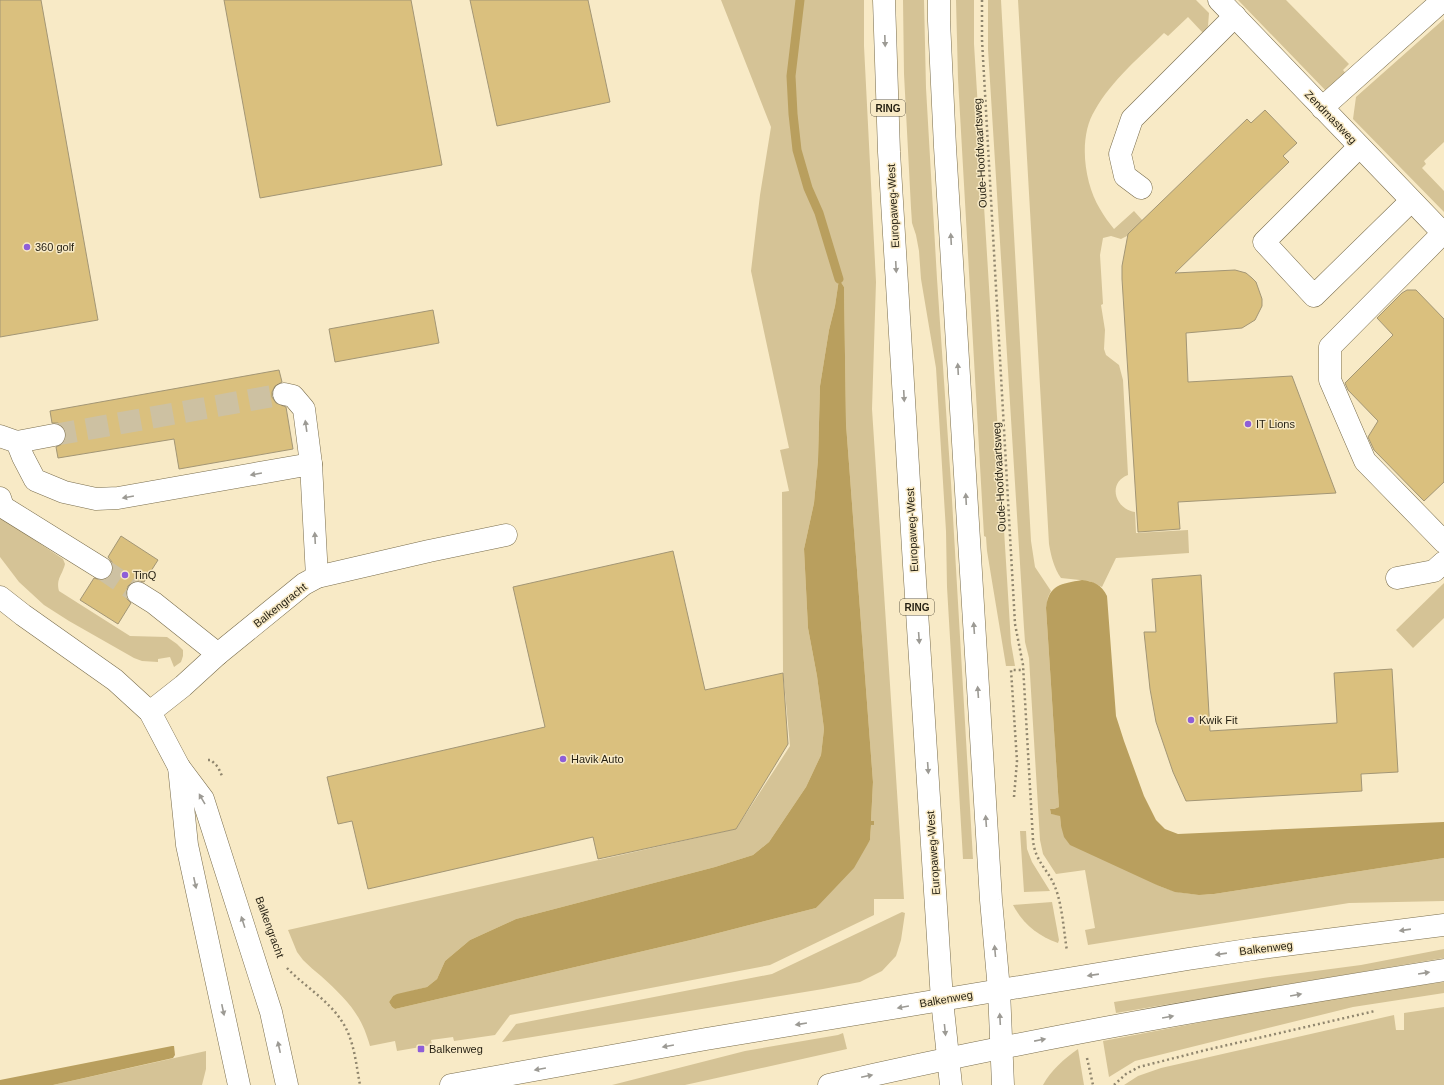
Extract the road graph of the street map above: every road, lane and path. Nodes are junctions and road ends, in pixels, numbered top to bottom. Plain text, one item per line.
1 (884, 0) edge
2 (939, 0) edge
3 (982, 0) edge
4 (1219, 0) edge
5 (1443, 0) edge
6 (1235, 16) junction
7 (1322, 108) junction
8 (1359, 147) junction
9 (1141, 188) dead end
10 (1411, 201) junction
11 (1444, 234) edge
12 (284, 394) tunnel mouth
13 (54, 434) tunnel mouth
14 (9, 439) edge
15 (311, 464) junction
16 (0, 498) edge
17 (506, 535) dead end
18 (1444, 542) edge
19 (1444, 562) edge
20 (101, 568) tunnel mouth
21 (324, 576) junction
22 (1397, 578) dead end
23 (138, 593) tunnel mouth
24 (0, 598) edge
25 (218, 654) junction
26 (1023, 670) junction
27 (150, 712) junction
28 (178, 767) junction
29 (224, 781) dead end
30 (1014, 798) dead end
31 (1444, 925) edge
32 (1066, 945) dead end
33 (285, 964) dead end
34 (1444, 970) edge
35 (999, 990) junction
36 (942, 1000) junction
37 (1375, 1011) dead end
38 (1002, 1048) junction
39 (948, 1059) junction
40 (239, 1085) edge
41 (287, 1085) edge
42 (360, 1085) edge
43 (451, 1085) edge
44 (828, 1085) edge
45 (951, 1085) edge
46 (1003, 1085) edge
47 (1114, 1085) edge

1 -> 36 main road, Europaweg-West / RING
35 -> 2 main road
3 - 26 path, Oude-Hoofdvaartsweg
4 - 6 main road, Zendmastweg
5 - 7 main road
6 - 7 main road, Zendmastweg
6 - 9 main road
7 - 8 main road, Zendmastweg
8 - 10 main road, Zendmastweg
8 - 10 main road
10 - 11 main road, Zendmastweg
11 - 18 main road
15 -> 12 main road
13 - 14 main road
15 -> 14 main road
21 -> 15 main road
16 - 20 main road
17 - 21 main road, Balkengracht
19 - 22 main road
21 - 25 main road, Balkengracht
23 - 25 main road
24 - 27 main road, Balkengracht
25 - 27 main road, Balkengracht
26 - 30 path
26 - 32 path, Oude-Hoofdvaartsweg
27 - 28 main road, Balkengracht
28 - 29 path
28 -> 40 main road, Balkengracht
41 -> 28 main road, Balkengracht
31 -> 35 main road, Balkenweg
33 - 42 path, Balkengracht
38 -> 34 main road
35 - 36 main road, Balkenweg
38 -> 35 main road
36 -> 39 main road, Europaweg-West / RING
36 -> 43 main road, Balkenweg
37 - 47 path
38 - 39 main road
38 - 46 main road
44 -> 39 main road
39 - 45 main road, RING

